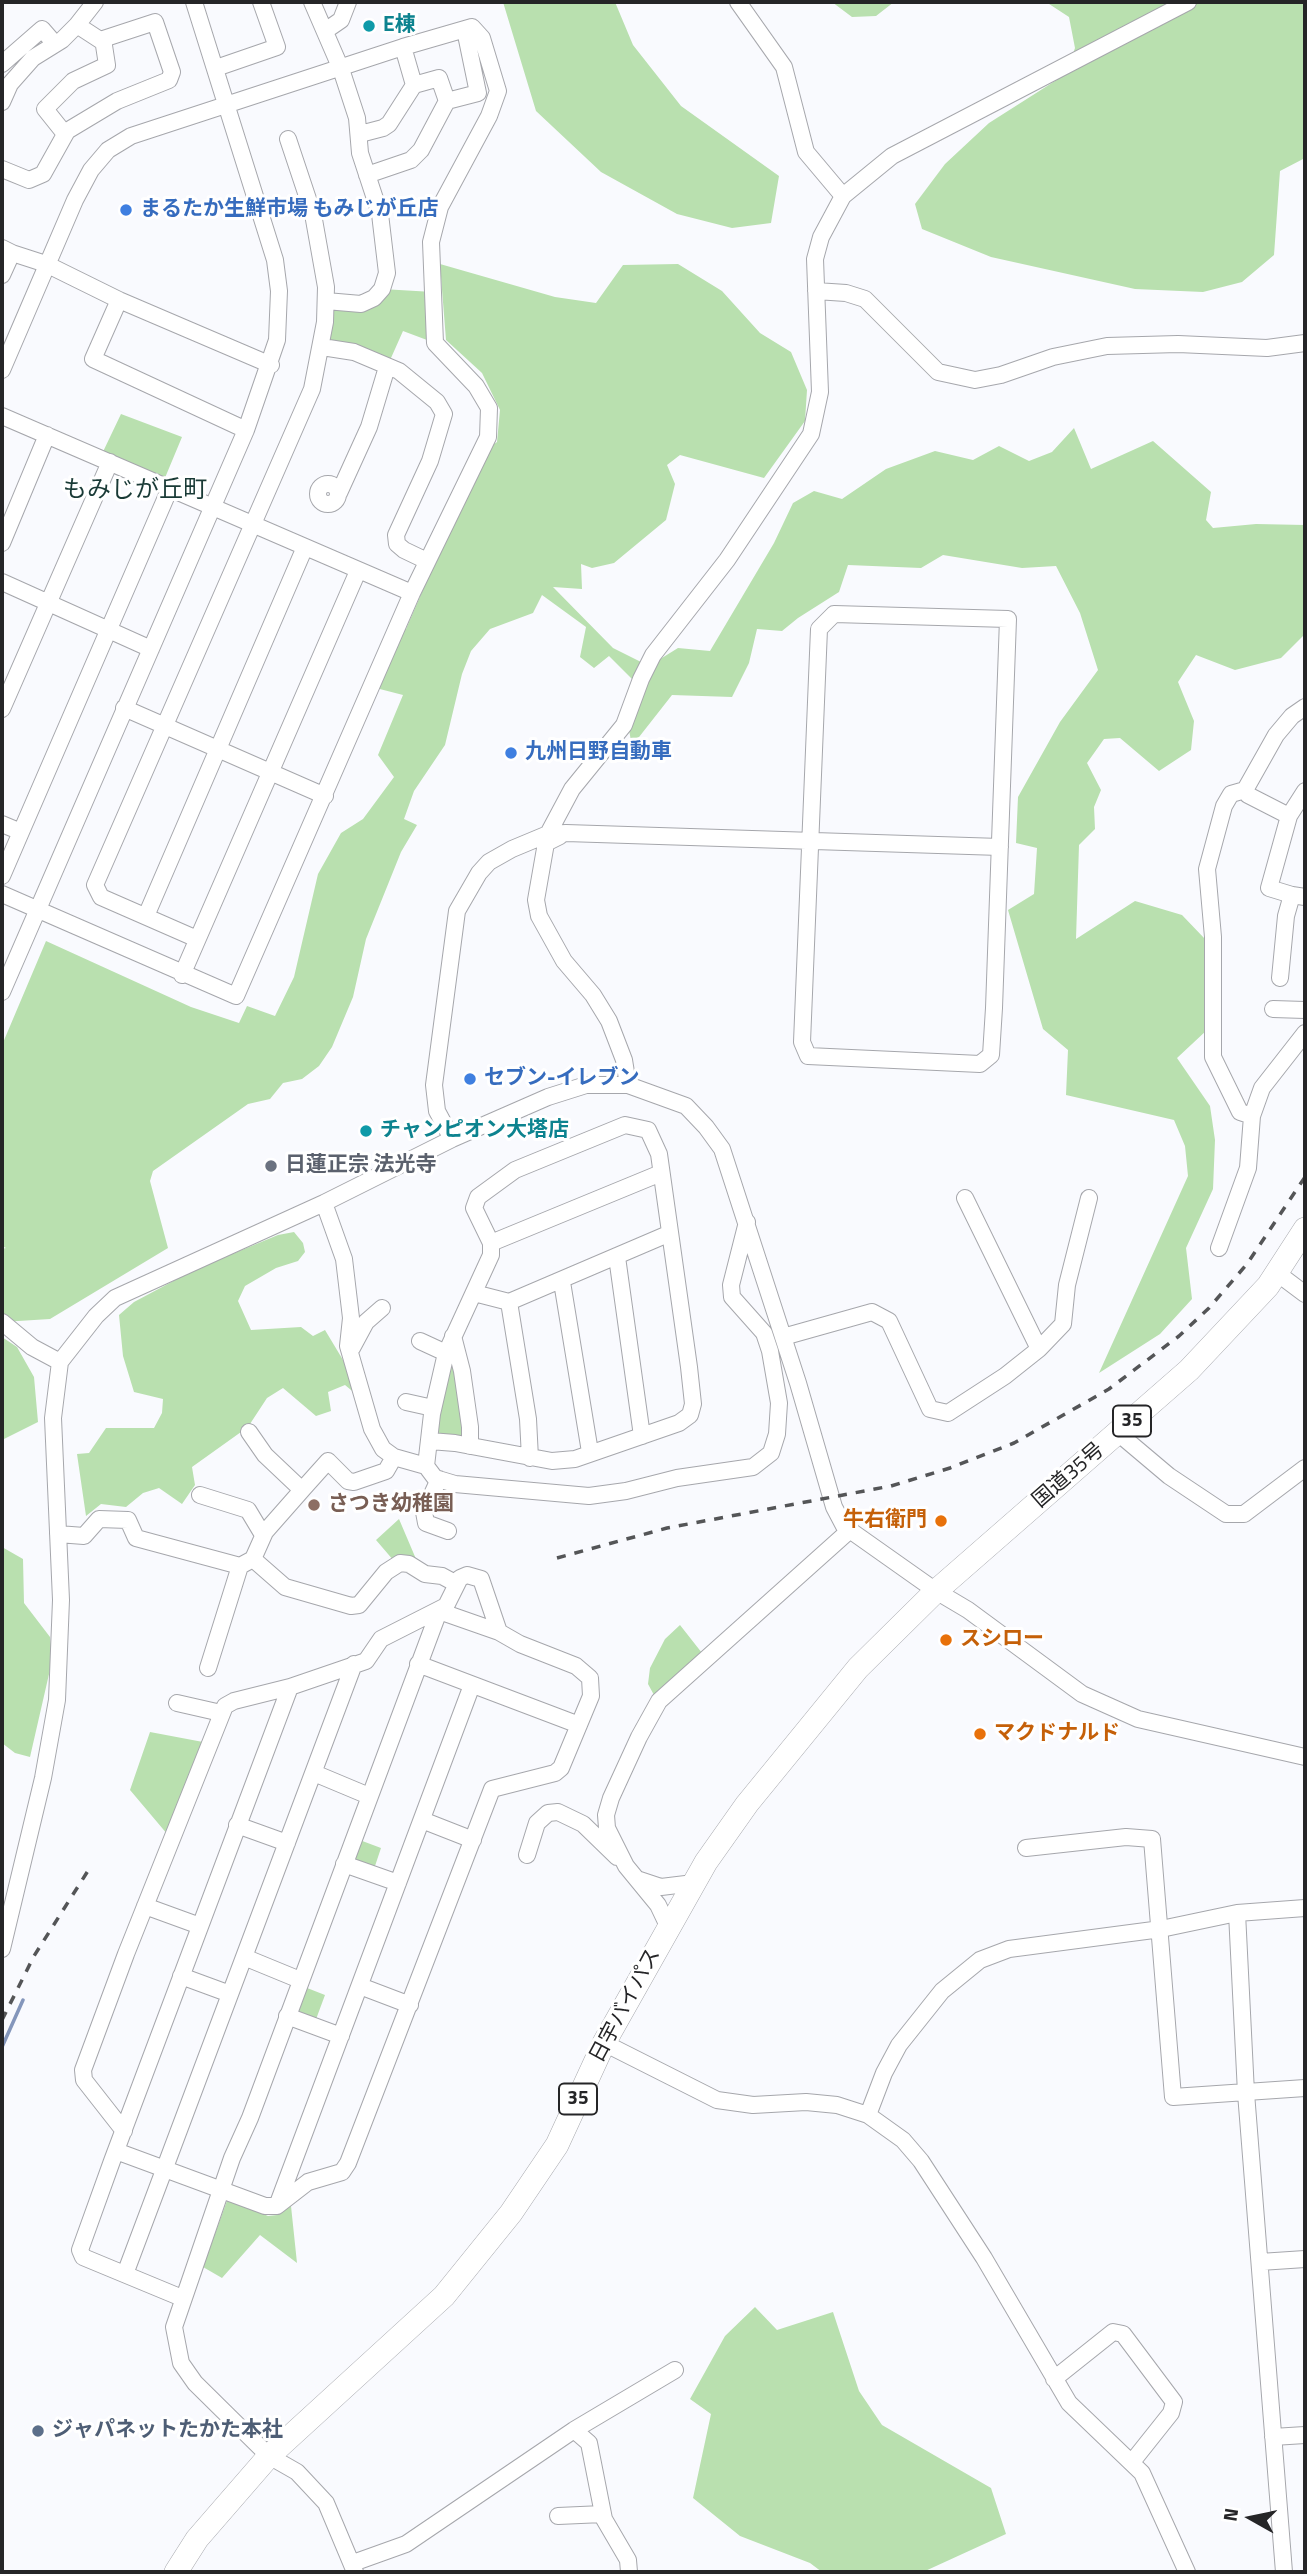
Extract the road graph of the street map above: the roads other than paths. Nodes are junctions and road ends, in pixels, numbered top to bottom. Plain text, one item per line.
1 (95, 2) edge
2 (194, 2) edge
3 (261, 2) edge
4 (312, 2) edge
5 (348, 2) edge
6 (738, 2) edge
7 (1188, 2) edge
8 (77, 25) junction
9 (464, 30) junction
10 (325, 31) junction
11 (103, 39) junction
12 (55, 44) junction
13 (404, 47) junction
14 (2, 64) edge
15 (216, 68) junction
16 (341, 69) junction
17 (414, 85) junction
18 (447, 101) junction
19 (2, 102) edge
20 (229, 105) junction
21 (65, 134) junction
22 (360, 134) junction
23 (288, 139) dead end
24 (2, 169) edge
25 (367, 175) junction
26 (843, 196) junction
27 (7, 251) edge
28 (46, 264) junction
29 (2, 275) edge
30 (816, 291) junction
31 (120, 300) junction
32 (326, 301) junction
33 (1305, 343) edge
34 (322, 347) junction
35 (271, 365) junction
36 (387, 366) junction
37 (2, 370) edge
38 (2, 416) edge
39 (246, 430) junction
40 (47, 435) junction
41 (110, 462) junction
42 (170, 488) junction
43 (339, 494) dead end
44 (214, 507) junction
45 (252, 524) junction
46 (2, 543) edge
47 (305, 547) junction
48 (427, 561) junction
49 (358, 571) junction
50 (2, 582) edge
51 (412, 593) junction
52 (47, 603) junction
53 (109, 630) junction
54 (151, 649) junction
55 (1305, 707) edge
56 (124, 708) junction
57 (2, 709) edge
58 (164, 725) junction
59 (217, 748) junction
60 (272, 772) junction
61 (1245, 790) junction
62 (1305, 791) edge
63 (325, 796) junction
64 (1289, 816) junction
65 (2, 824) edge
66 (21, 832) junction
67 (566, 833) junction
68 (548, 834) junction
69 (811, 841) junction
70 (1000, 847) junction
71 (2, 876) edge
72 (2, 894) edge
73 (1299, 896) edge
74 (36, 910) junction
75 (146, 916) junction
76 (197, 939) junction
77 (182, 975) junction
78 (1280, 978) dead end
79 (2, 992) edge
80 (1273, 1009) dead end
81 (1305, 1010) edge
82 (1305, 1033) edge
83 (628, 1084) junction
84 (1252, 1116) junction
85 (452, 1139) junction
86 (661, 1173) junction
87 (965, 1198) dead end
88 (1089, 1198) dead end
89 (324, 1203) junction
90 (747, 1222) junction
91 (1305, 1229) edge
92 (668, 1234) junction
93 (491, 1242) junction
94 (1219, 1248) dead end
95 (617, 1257) junction
96 (1277, 1273) junction
97 (562, 1282) junction
98 (474, 1293) junction
99 (1305, 1294) edge
100 (509, 1302) junction
101 (383, 1308) dead end
102 (2, 1322) edge
103 (453, 1336) junction
104 (783, 1337) junction
105 (420, 1341) dead end
106 (1039, 1349) junction
107 (350, 1353) junction
108 (446, 1353) junction
109 (60, 1362) junction
110 (406, 1402) dead end
111 (433, 1408) junction
112 (249, 1432) dead end
113 (1118, 1433) junction
114 (642, 1436) junction
115 (274, 1438) dead end
116 (430, 1441) junction
117 (470, 1446) junction
118 (262, 1450) junction
119 (590, 1452) junction
120 (394, 1457) junction
121 (530, 1458) junction
122 (426, 1466) junction
123 (1305, 1468) edge
124 (439, 1479) junction
125 (302, 1490) junction
126 (200, 1495) dead end
127 (850, 1530) junction
128 (448, 1531) dead end
129 (58, 1534) junction
130 (263, 1535) junction
131 (246, 1562) junction
132 (455, 1583) junction
133 (936, 1591) junction
134 (439, 1611) junction
135 (499, 1632) junction
136 (354, 1664) junction
137 (418, 1664) junction
138 (208, 1668) dead end
139 (472, 1685) junction
140 (290, 1687) junction
141 (177, 1703) dead end
142 (221, 1713) junction
143 (579, 1725) junction
144 (1305, 1756) edge
145 (314, 1773) junction
146 (369, 1796) junction
147 (422, 1819) junction
148 (237, 1825) junction
149 (473, 1840) junction
150 (287, 1843) junction
151 (1026, 1848) dead end
152 (527, 1855) dead end
153 (344, 1864) junction
154 (626, 1866) junction
155 (637, 1879) junction
156 (398, 1883) junction
157 (694, 1883) junction
158 (145, 1906) junction
159 (1305, 1908) edge
160 (1237, 1913) junction
161 (200, 1926) junction
162 (668, 1926) junction
163 (1161, 1929) junction
164 (2, 1949) edge
165 (244, 1957) junction
166 (181, 1976) junction
167 (300, 1980) junction
168 (360, 1986) junction
169 (230, 1994) junction
170 (410, 2005) junction
171 (286, 2016) junction
172 (341, 2036) junction
173 (604, 2043) junction
174 (1305, 2088) edge
175 (1246, 2093) junction
176 (868, 2115) junction
177 (124, 2130) junction
178 (116, 2151) junction
179 (165, 2168) junction
180 (222, 2190) junction
181 (277, 2206) junction
182 (1305, 2259) edge
183 (1261, 2262) junction
184 (125, 2273) junction
185 (182, 2298) junction
186 (675, 2370) dead end
187 (1054, 2379) junction
188 (574, 2430) junction
189 (1305, 2435) edge
190 (1273, 2437) junction
191 (269, 2456) junction
192 (1132, 2462) junction
193 (603, 2514) junction
194 (558, 2516) dead end
195 (354, 2568) edge
196 (176, 2572) edge
197 (629, 2572) edge
198 (1186, 2572) edge
199 (1284, 2572) edge

1 - 8 street
2 - 15 street
3 - 15 street
4 - 10 street
5 - 10 street
6 - 26 street
7 - 26 street
8 - 11 street
8 - 12 street
9 - 13 street
9 - 18 street
9 - 48 street
10 - 16 street
11 - 21 street
11 - 21 street
12 - 14 street
12 - 19 street
13 - 16 street
13 - 17 street
15 - 20 street
16 - 20 street
16 - 22 street
17 - 18 street
17 - 22 street
18 - 25 street
20 - 28 street
20 - 35 street
21 - 24 street
22 - 25 street
23 - 32 street
25 - 32 street
26 - 30 street
27 - 28 street
27 - 29 street
28 - 31 street
28 - 37 street
30 - 33 street
30 - 68 street
31 - 35 street
31 - 39 street
32 - 34 street
34 - 36 street
34 - 45 street
35 - 39 street
36 - 43 street
36 - 48 street
38 - 40 street
39 - 44 street
40 - 41 street
40 - 46 street
41 - 42 street
41 - 52 street
42 - 44 street
42 - 53 street
44 - 45 street
44 - 54 street
45 - 47 street
45 - 58 street
47 - 49 street
47 - 59 street
48 - 51 street
49 - 51 street
49 - 60 street
50 - 52 street
51 - 63 street
52 - 53 street
52 - 57 street
53 - 54 street
53 - 66 street
54 - 56 street
55 - 61 street
56 - 58 street
56 - 74 street
58 - 59 street
58 - 75 street
59 - 60 street
59 - 75 street
60 - 63 street
60 - 76 street
61 - 64 street
61 - 84 street
62 - 64 street
63 - 77 street
64 - 73 street
65 - 66 street
66 - 71 street
67 - 68 street
67 - 69 street
67 - 83 street
68 - 85 street
69 - 70 street
69 - 70 street
69 - 70 street
72 - 74 street
73 - 78 street
74 - 77 street
74 - 79 street
75 - 76 street
76 - 77 street
80 - 81 street
82 - 84 street
83 - 85 street
83 - 90 street
84 - 94 street
85 - 89 street
86 - 92 street
86 - 93 street
86 - 93 street
87 - 106 street
88 - 106 street
89 - 107 street
89 - 109 street
90 - 104 street
90 - 124 street
91 - 96 highway, 国道35号 / 35
92 - 95 street
92 - 114 street
93 - 98 street
95 - 97 street
95 - 114 street
96 - 99 street
96 - 113 highway, 国道35号 / 35
97 - 100 street
97 - 119 street
98 - 100 street
98 - 103 street
100 - 121 street
101 - 107 street
102 - 109 street
103 - 108 street
103 - 117 street
104 - 106 street
104 - 127 street
105 - 108 street
107 - 120 street
108 - 111 street
109 - 129 street
110 - 111 street
111 - 116 street
112 - 118 street
113 - 123 street
113 - 133 highway, 国道35号 / 35
114 - 119 street
115 - 118 street
116 - 117 street
116 - 122 street
117 - 121 street
118 - 125 street
119 - 121 street
120 - 122 street
120 - 125 street
122 - 124 street
124 - 128 street
125 - 130 street
126 - 130 street
127 - 133 street
127 - 154 street
129 - 131 street
129 - 164 street
130 - 131 street
131 - 132 street
131 - 138 street
132 - 134 street
132 - 135 street
133 - 144 street
133 - 157 highway, 日宇バイパス / 35
134 - 135 street
134 - 136 street
134 - 137 street
135 - 143 street
136 - 140 street
136 - 145 street
137 - 139 street
137 - 146 street
139 - 143 street
139 - 147 street
140 - 142 street
140 - 148 street
141 - 142 street
142 - 158 street
143 - 149 street
145 - 146 street
145 - 150 street
146 - 153 street
147 - 149 street
147 - 156 street
148 - 150 street
148 - 161 street
149 - 170 street
150 - 165 street
151 - 163 street
152 - 154 street
153 - 156 street
153 - 167 street
154 - 155 street
155 - 157 street
155 - 162 street
156 - 168 street
157 - 162 highway, 日宇バイパス / 35
158 - 161 street
158 - 177 street
159 - 160 street
160 - 163 street
160 - 175 street
161 - 166 street
162 - 173 highway, 日宇バイパス / 35
163 - 175 street
163 - 176 street
165 - 167 street
165 - 169 street
166 - 169 street
166 - 177 street
167 - 171 street
168 - 170 street
168 - 172 street
169 - 179 street
170 - 181 street
171 - 172 street
171 - 180 street
172 - 181 street
173 - 176 street
173 - 191 highway, 日宇バイパス / 35
174 - 175 street
175 - 183 street
176 - 187 street
177 - 178 street
178 - 179 street
178 - 184 street
179 - 180 street
179 - 184 street
180 - 181 street
180 - 185 street
182 - 183 street
183 - 190 street
184 - 185 street
185 - 191 street
186 - 188 street
187 - 192 street
187 - 192 street
188 - 193 street
188 - 195 street
189 - 190 street
190 - 199 street
191 - 195 street
191 - 196 highway, 日宇バイパス / 35
192 - 198 street
193 - 194 street
193 - 197 street

